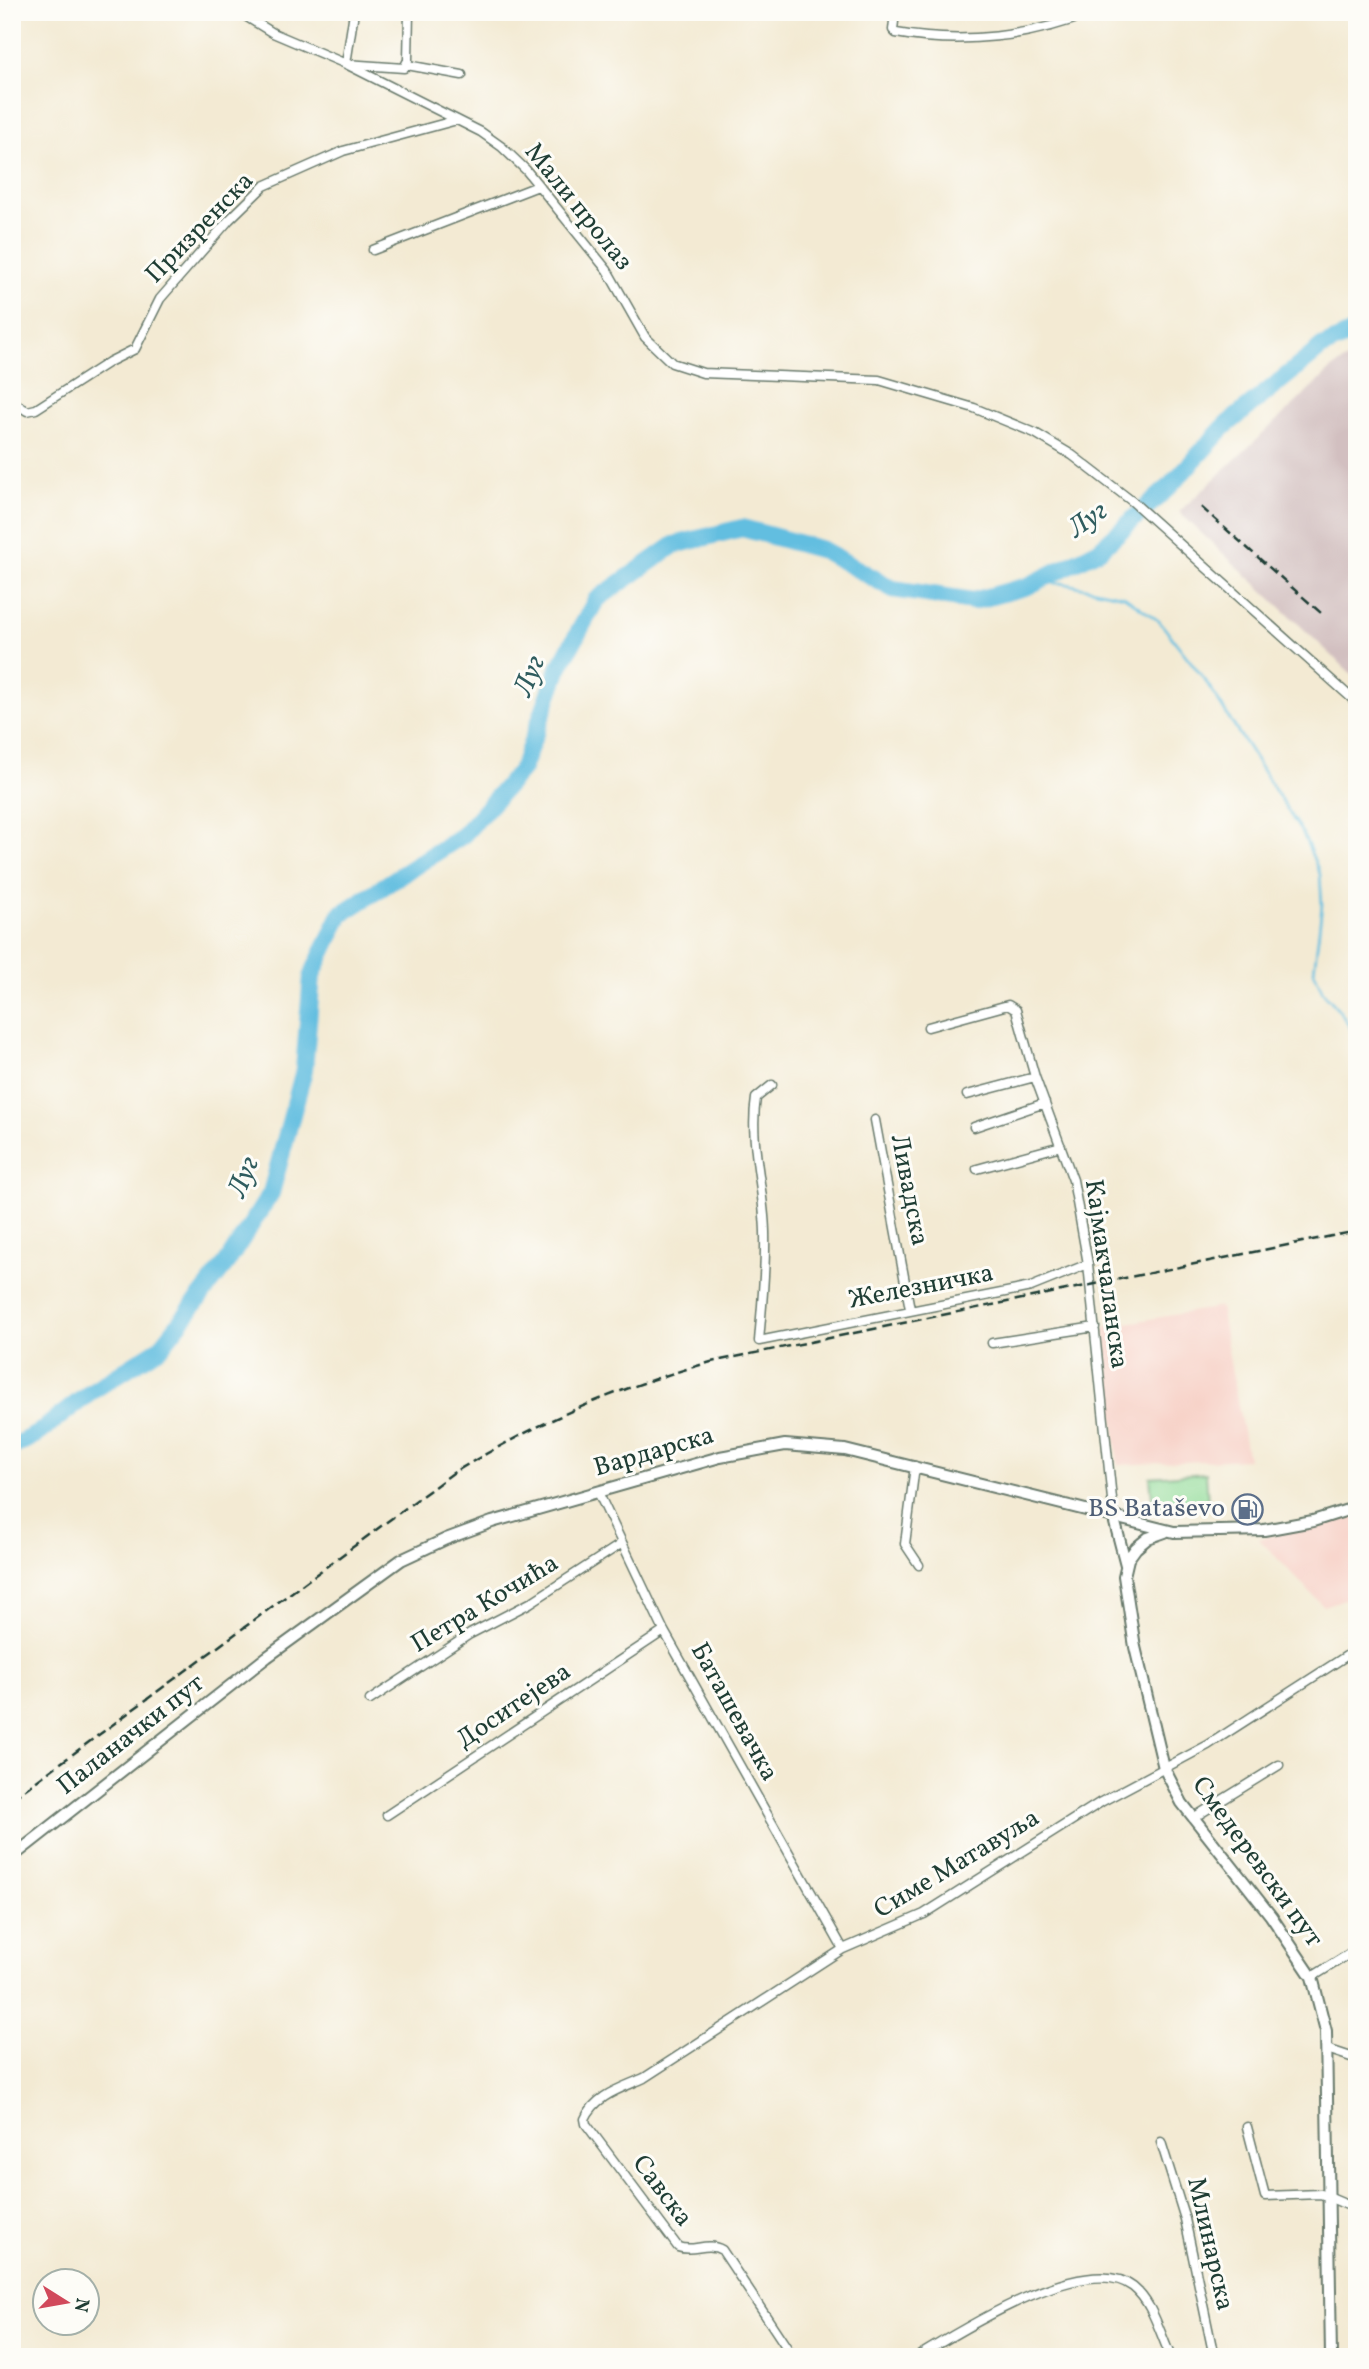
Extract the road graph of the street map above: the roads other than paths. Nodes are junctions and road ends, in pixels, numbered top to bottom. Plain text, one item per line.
1 (239, 12) edge
2 (354, 12) edge
3 (409, 12) edge
4 (895, 12) edge
5 (1093, 12) edge
6 (346, 64) junction
7 (407, 65) junction
8 (462, 75) dead end
9 (457, 120) junction
10 (538, 186) junction
11 (373, 250) dead end
12 (12, 401) edge
13 (1357, 704) edge
14 (928, 1027) dead end
15 (1035, 1077) junction
16 (772, 1085) dead end
17 (967, 1095) dead end
18 (1045, 1104) junction
19 (874, 1120) dead end
20 (974, 1127) dead end
21 (1061, 1146) junction
22 (977, 1169) dead end
23 (1088, 1264) junction
24 (910, 1309) junction
25 (1095, 1326) junction
26 (992, 1343) dead end
27 (915, 1466) junction
28 (598, 1492) junction
29 (1357, 1507) edge
30 (1114, 1519) junction
31 (1166, 1532) junction
32 (621, 1544) junction
33 (919, 1565) dead end
34 (1126, 1565) junction
35 (664, 1631) junction
36 (1357, 1649) edge
37 (245, 1675) joint
38 (370, 1700) dead end
39 (1279, 1765) dead end
40 (1164, 1768) junction
41 (387, 1815) dead end
42 (1193, 1818) junction
43 (12, 1857) edge
44 (843, 1949) junction
45 (1357, 1949) edge
46 (1312, 1976) junction
47 (1327, 2049) junction
48 (1357, 2059) edge
49 (584, 2119) joint
50 (1247, 2127) dead end
51 (1161, 2141) dead end
52 (1327, 2195) junction
53 (1357, 2209) edge
54 (793, 2357) edge
55 (917, 2357) edge
56 (1171, 2357) edge
57 (1214, 2357) edge
58 (1331, 2357) edge

1 - 6 street, Мали пролаз
2 - 6 street
3 - 7 street
4 - 5 street
6 - 7 street
6 - 9 street, Мали пролаз
7 - 8 street
9 - 10 street, Мали пролаз
9 - 12 street, Призренска
10 - 11 street
10 - 13 street, Мали пролаз
14 - 15 street, Кајмакчаланска
15 - 17 street
15 - 18 street, Кајмакчаланска
16 - 24 street, Железничка
18 - 20 street
18 - 21 street, Кајмакчаланска
19 - 24 street, Ливадска
21 - 22 street
21 - 23 street, Кајмакчаланска
23 - 24 street, Железничка
23 - 25 street, Кајмакчаланска
25 - 26 street
25 - 30 street, Кајмакчаланска
27 - 28 main road, Вардарска
27 - 30 main road, Вардарска
27 - 33 street
28 - 32 street, Баташевачка
28 - 37 main road, Вардарска
29 - 31 main road
30 - 31 main road, Вардарска
30 - 34 main road, Смедеревски пут
31 - 34 main road
32 - 35 street, Баташевачка
32 - 38 street, Петра Кочића
34 - 40 main road, Смедеревски пут
35 - 41 street, Доситејева
35 - 44 street, Баташевачка
36 - 40 street, Симе Матавуља
37 - 43 main road, Паланачки пут
39 - 42 street
40 - 42 main road, Смедеревски пут
40 - 44 street, Симе Матавуља
42 - 46 main road, Смедеревски пут
44 - 49 street, Симе Матавуља
45 - 46 street
46 - 47 main road, Смедеревски пут
47 - 48 street
47 - 52 main road, Смедеревски пут
49 - 54 street, Савска
50 - 52 street
51 - 57 street, Млинарска
52 - 53 street
52 - 58 main road, Смедеревски пут
55 - 56 street

